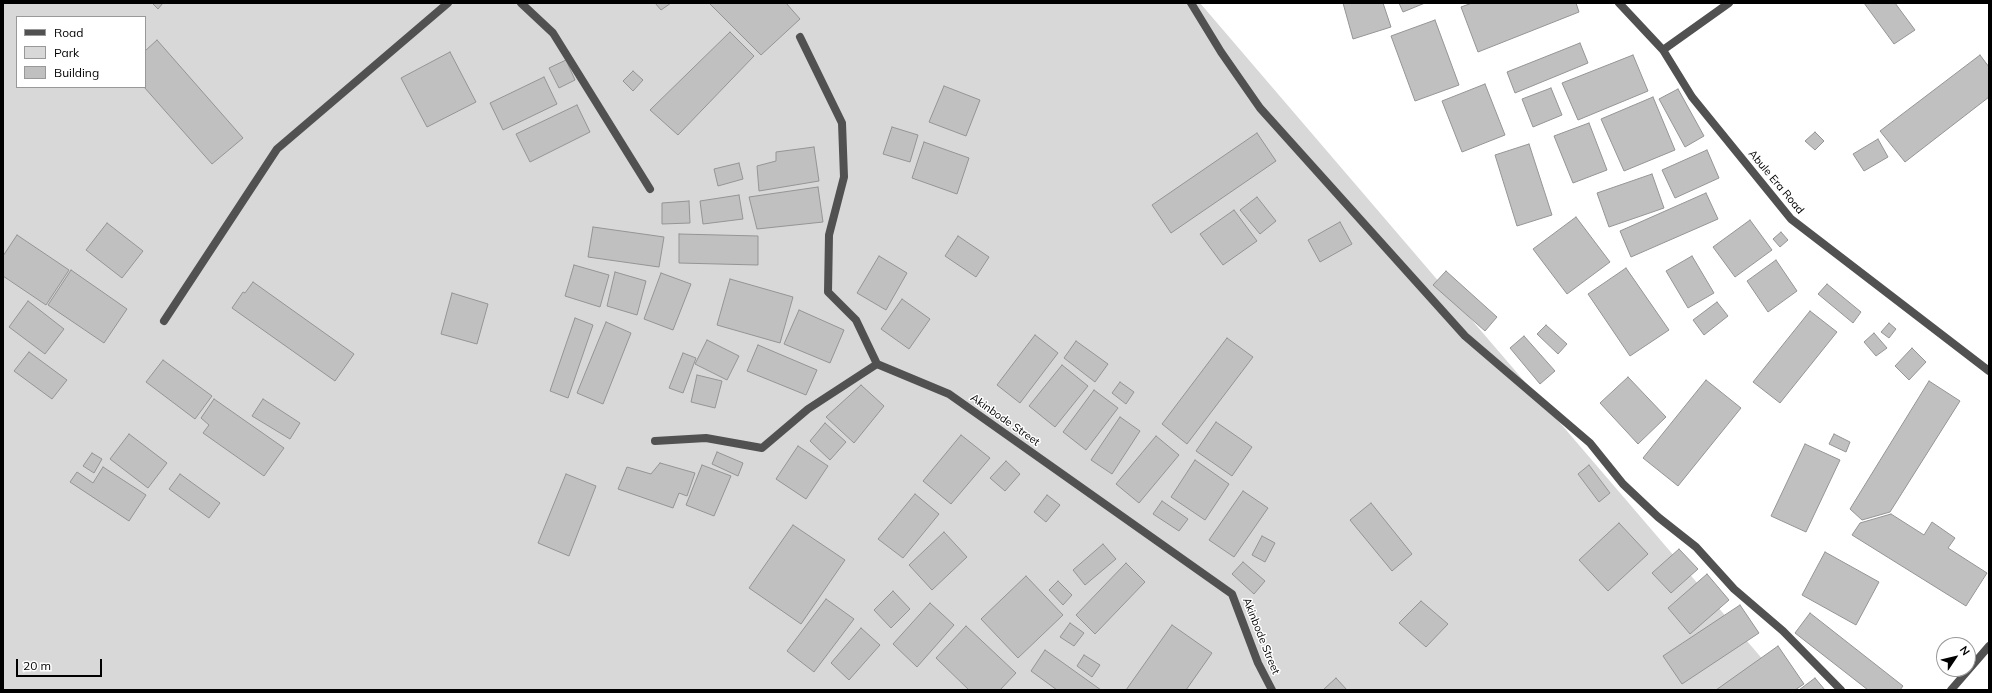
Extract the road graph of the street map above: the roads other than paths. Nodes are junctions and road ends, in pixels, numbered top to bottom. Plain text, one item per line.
1 (448, 3) edge
2 (522, 3) edge
3 (1191, 3) edge
4 (1619, 3) edge
5 (1729, 3) edge
6 (800, 37) dead end
7 (1663, 50) junction
8 (650, 189) dead end
9 (164, 321) dead end
10 (877, 364) junction
11 (1989, 371) edge
12 (655, 441) dead end
13 (1989, 646) edge
14 (1272, 690) edge
15 (1841, 690) edge
16 (1951, 690) edge

1 - 9 street
2 - 8 street
3 - 15 street
4 - 7 street, Abule Era Road
5 - 7 street
6 - 10 street
7 - 11 street, Abule Era Road
10 - 12 street
10 - 14 street, Akinbode Street
13 - 16 street

